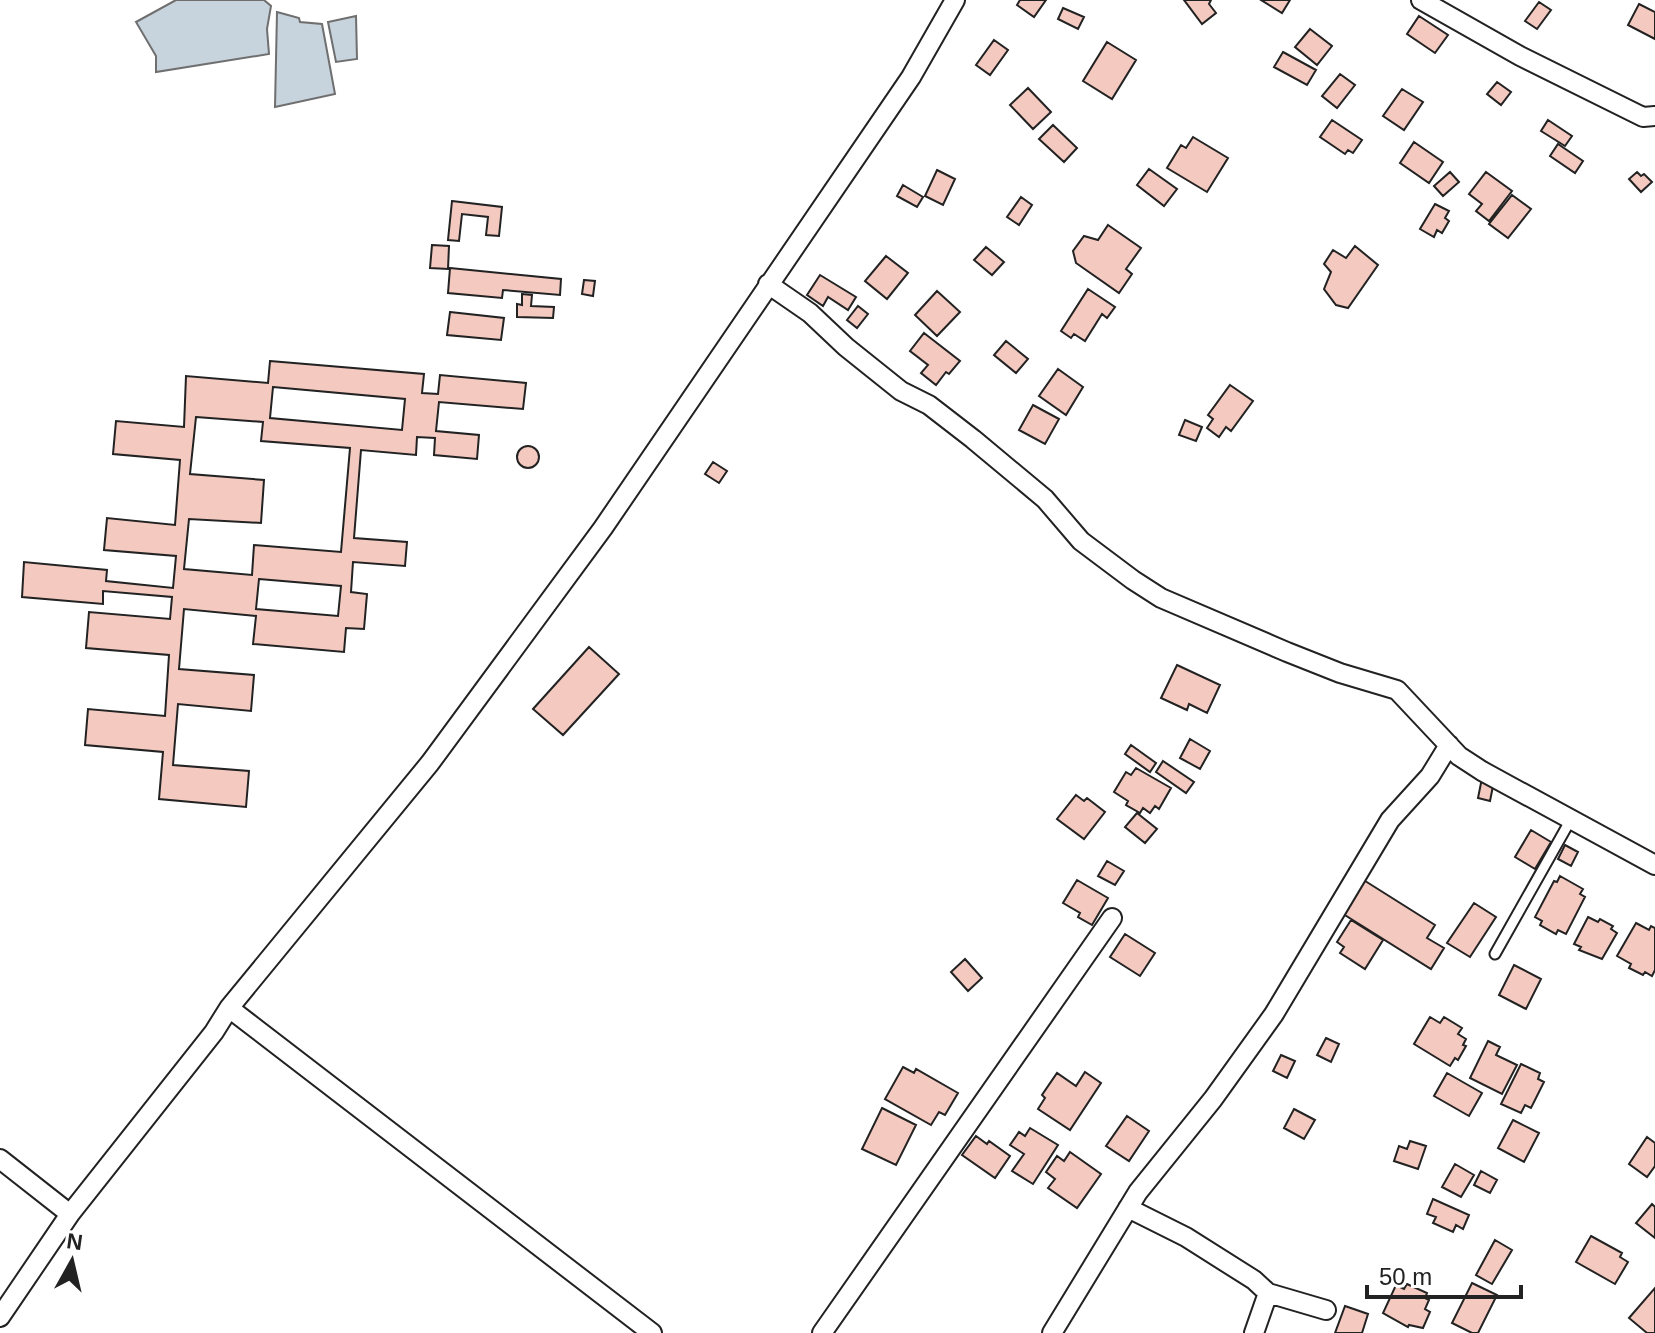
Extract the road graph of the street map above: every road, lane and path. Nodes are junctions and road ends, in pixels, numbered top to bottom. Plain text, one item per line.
1 (955, 0) edge
2 (1421, 0) edge
3 (1655, 116) edge
4 (768, 284) junction
5 (1449, 745) junction
6 (1570, 821) junction
7 (1655, 865) edge
8 (1112, 918) dead end
9 (1495, 954) dead end
10 (229, 1008) junction
11 (0, 1159) edge
12 (1128, 1208) junction
13 (70, 1214) junction
14 (1268, 1293) junction
15 (1326, 1310) dead end
16 (0, 1317) edge
17 (652, 1333) edge
18 (822, 1333) edge
19 (1052, 1333) edge
20 (1254, 1333) edge

1 - 4 street
2 - 3 street
4 - 5 street
4 - 10 street
5 - 6 street
5 - 12 street
6 - 7 street
6 - 9 lane
8 - 18 street
10 - 13 street
10 - 17 street
11 - 13 street
12 - 14 street
12 - 19 street
13 - 16 street
14 - 15 street
14 - 20 street

